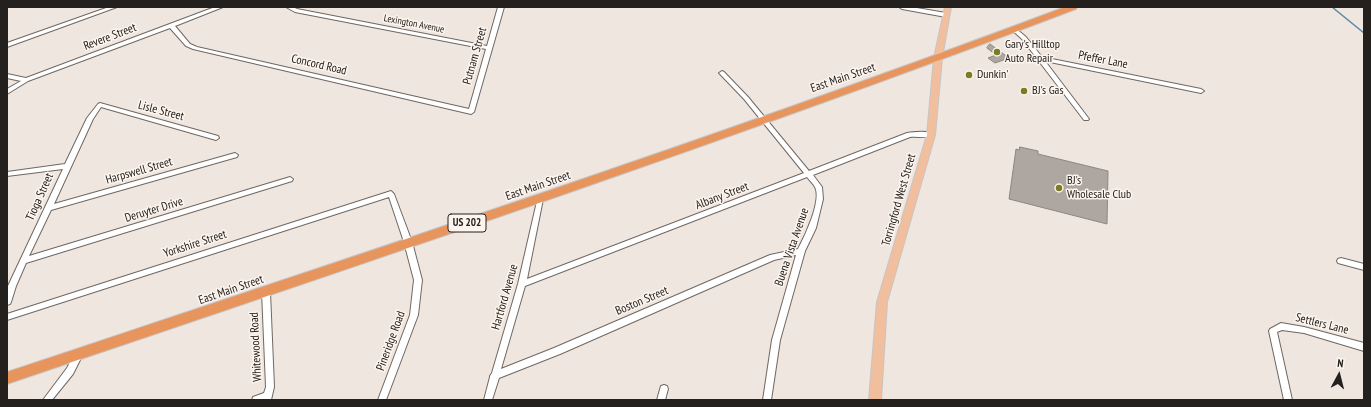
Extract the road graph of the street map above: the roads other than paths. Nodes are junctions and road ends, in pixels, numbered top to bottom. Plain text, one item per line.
1 (114, 7) edge
2 (220, 7) edge
3 (289, 7) edge
4 (501, 7) edge
5 (902, 7) edge
6 (948, 7) edge
7 (1073, 7) edge
8 (946, 15) junction
9 (171, 25) junction
10 (1014, 29) junction
11 (7, 45) edge
12 (489, 48) junction
13 (938, 58) junction
14 (1042, 60) junction
15 (722, 72) dead end
16 (7, 76) edge
17 (26, 80) junction
18 (1201, 91) dead end
19 (7, 92) edge
20 (100, 106) joint
21 (471, 112) joint
22 (764, 119) junction
23 (1086, 119) dead end
24 (931, 135) junction
25 (216, 138) dead end
26 (235, 155) dead end
27 (67, 166) junction
28 (7, 174) edge
29 (808, 174) junction
30 (290, 179) dead end
31 (540, 199) junction
32 (49, 208) junction
33 (408, 242) junction
34 (801, 251) junction
35 (24, 261) junction
36 (1341, 261) dead end
37 (1364, 267) edge
38 (522, 284) junction
39 (266, 292) junction
40 (7, 302) edge
41 (7, 317) edge
42 (1364, 347) edge
43 (79, 354) junction
44 (494, 376) junction
45 (7, 378) edge
46 (664, 389) dead end
47 (268, 398) edge
48 (47, 400) edge
49 (256, 400) edge
50 (382, 400) edge
51 (488, 400) edge
52 (662, 400) edge
53 (768, 400) edge
54 (875, 400) edge
55 (1288, 400) edge

1 - 11 street
2 - 9 street, Revere Street
3 - 12 street, Lexington Avenue
4 - 12 street, Putnam Street
5 - 8 street
6 - 8 main road, Torringford West Street
7 - 10 highway, East Main Street / US 202
8 - 13 main road, Torringford West Street
9 - 17 street, Revere Street
9 - 21 street, Concord Road
10 - 13 highway, East Main Street / US 202
10 - 14 street
12 - 21 street, Putnam Street
13 - 22 highway, East Main Street / US 202
13 - 24 main road, Torringford West Street
14 - 18 street, Pfeffer Lane
14 - 23 street
15 - 22 street, Buena Vista Avenue
16 - 17 street
17 - 19 street, Revere Street
20 - 25 street, Lisle Street
20 - 27 street, Tioga Street
22 - 29 street, Buena Vista Avenue
22 - 31 highway, East Main Street / US 202
24 - 29 street, Albany Street
24 - 54 main road, Torringford West Street
26 - 32 street, Harpswell Street
27 - 28 street
27 - 32 street, Tioga Street
29 - 34 street, Buena Vista Avenue
29 - 38 street, Albany Street
30 - 35 street, Deruyter Drive
31 - 33 highway, East Main Street / US 202
31 - 38 street, Hartford Avenue
32 - 35 street, Tioga Street
33 - 39 highway, East Main Street / US 202
33 - 41 street, Yorkshire Street
33 - 50 street, Pineridge Road
34 - 44 street, Boston Street
34 - 53 street, Buena Vista Avenue
35 - 40 street, Tioga Street
36 - 37 street
38 - 44 street, Hartford Avenue
39 - 43 highway, East Main Street / US 202
39 - 47 street, Whitewood Road
42 - 55 street, Settlers Lane
43 - 45 highway, East Main Street / US 202
43 - 48 street
44 - 51 street, Hartford Avenue
46 - 52 street
47 - 49 street

